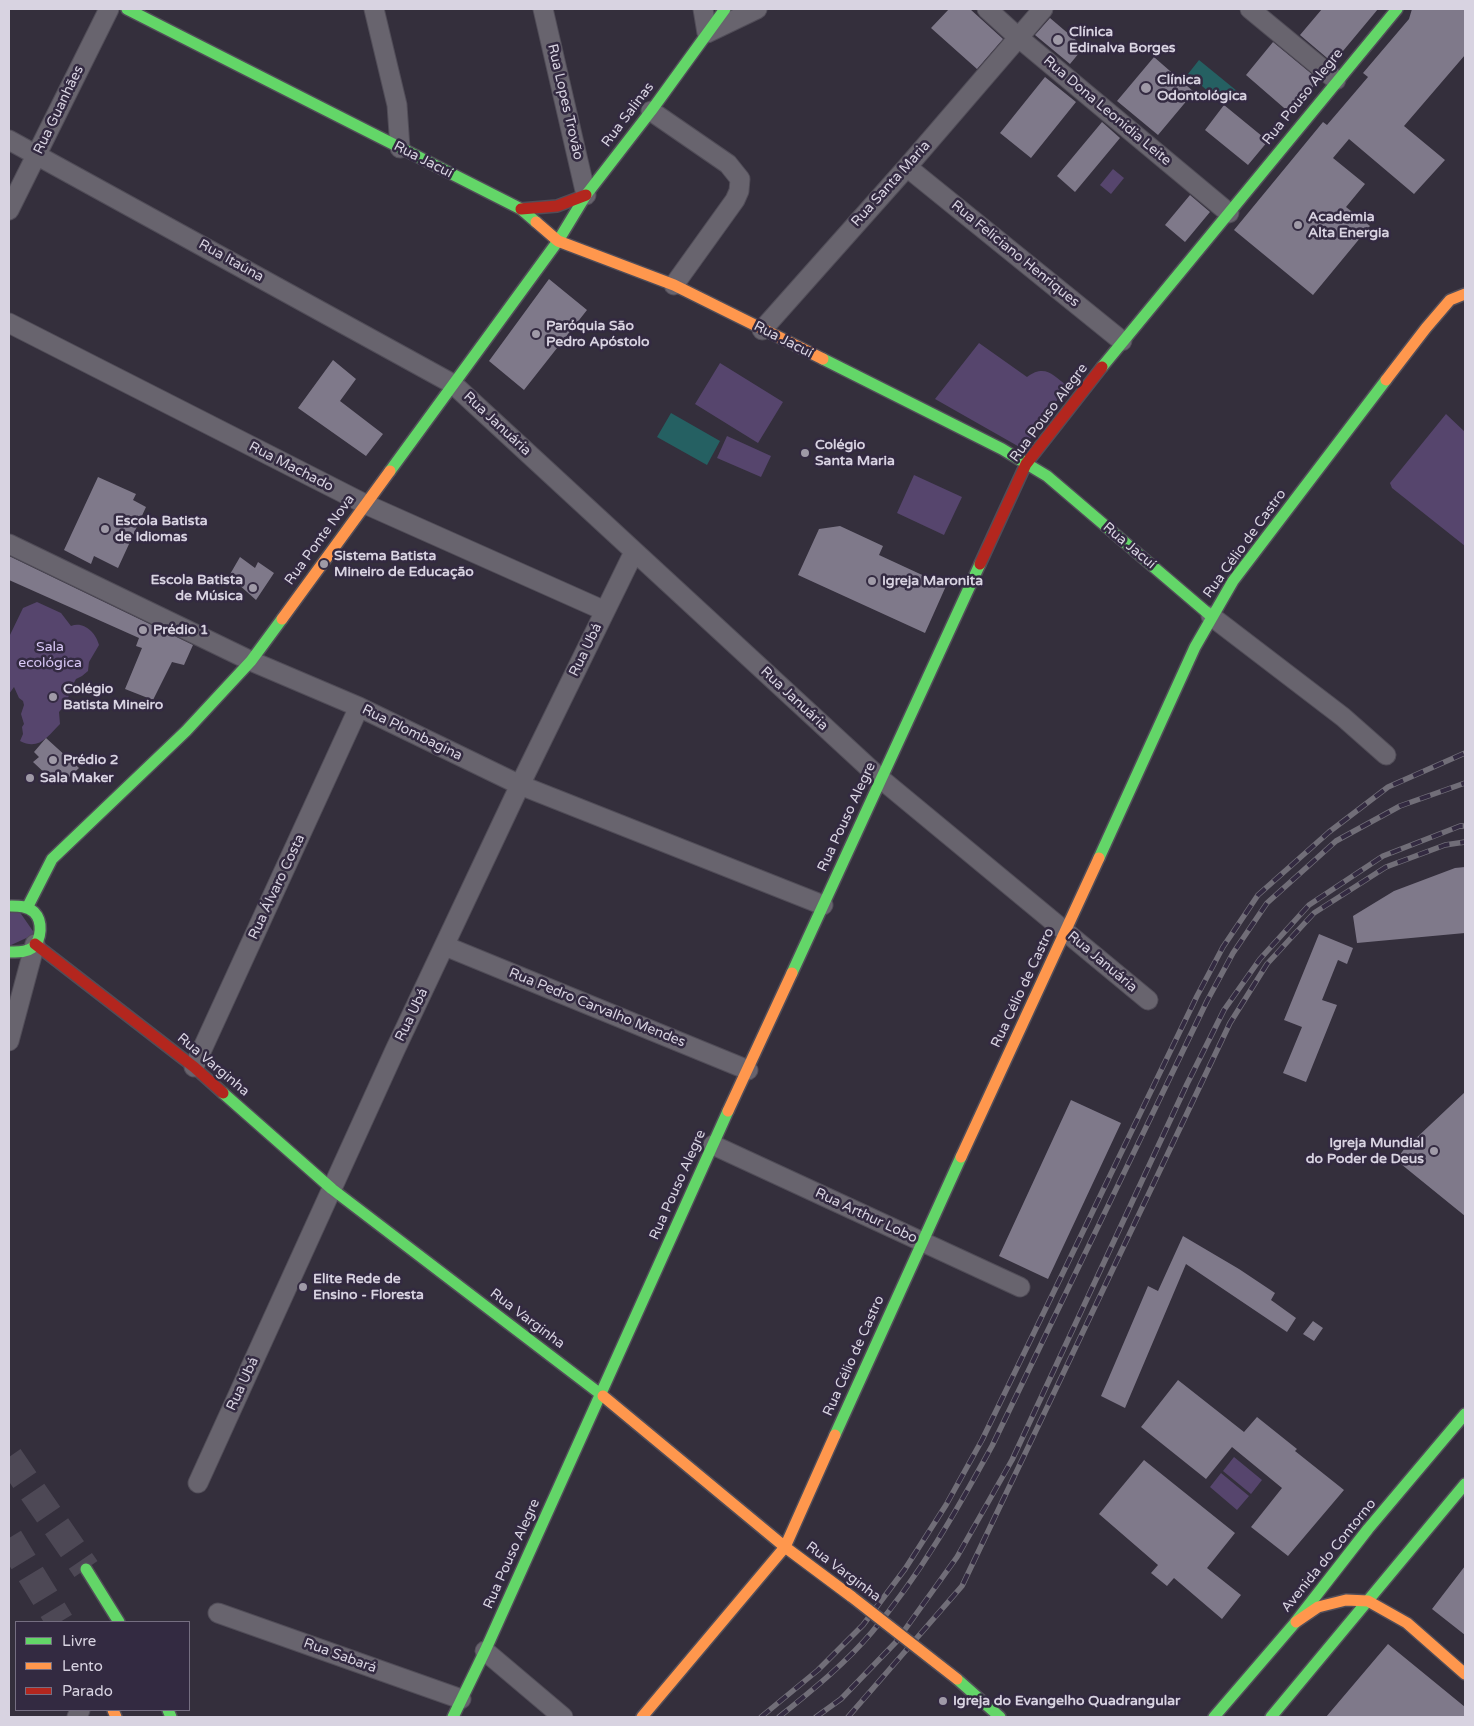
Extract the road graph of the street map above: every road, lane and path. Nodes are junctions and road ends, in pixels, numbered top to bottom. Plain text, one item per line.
1 (109, 9) edge
2 (127, 9) edge
3 (374, 9) edge
4 (543, 9) edge
5 (703, 9) edge
6 (725, 9) edge
7 (757, 9) edge
8 (987, 9) edge
9 (1044, 9) edge
10 (1250, 9) edge
11 (1396, 9) edge
12 (707, 33) junction
13 (1020, 38) junction
14 (1336, 80) junction
15 (651, 111) junction
16 (9, 140) edge
17 (400, 148) junction
18 (37, 155) junction
19 (907, 167) junction
20 (586, 195) junction
21 (521, 209) junction
22 (9, 210) edge
23 (1229, 213) junction
24 (558, 241) junction
25 (674, 285) junction
26 (1465, 294) edge
27 (9, 324) edge
28 (762, 330) junction
29 (1122, 341) junction
30 (453, 384) junction
31 (1026, 464) junction
32 (365, 504) junction
33 (9, 544) edge
34 (634, 552) junction
35 (605, 611) junction
36 (1211, 616) junction
37 (251, 661) junction
38 (359, 707) junction
39 (1386, 754) dead end
40 (881, 779) junction
41 (520, 785) junction
42 (81, 833) junction
43 (68, 858) dead end
44 (823, 905) junction
45 (9, 907) edge
46 (27, 908) junction
47 (1066, 931) junction
48 (445, 946) junction
49 (21, 950) edge
50 (9, 964) edge
51 (1148, 1000) dead end
52 (9, 1041) edge
53 (194, 1067) junction
54 (748, 1070) junction
55 (713, 1145) junction
56 (332, 1189) junction
57 (922, 1242) junction
58 (1020, 1286) dead end
59 (601, 1394) junction
60 (1465, 1414) edge
61 (198, 1483) dead end
62 (1465, 1484) edge
63 (785, 1547) junction
64 (86, 1569) tunnel mouth
65 (1368, 1602) junction
66 (218, 1613) dead end
67 (118, 1621) edge
68 (1294, 1624) junction
69 (485, 1651) junction
70 (1465, 1674) edge
71 (461, 1699) junction
72 (453, 1717) edge
73 (563, 1717) edge
74 (642, 1717) edge
75 (1000, 1717) edge
76 (1214, 1717) edge
77 (1271, 1717) edge

1 - 18 street, Rua Guanhães
2 - 17 main road, Rua Jacuí
3 - 17 street
4 - 20 street, Rua Lopes Trovão
5 - 12 street
6 - 12 main road, Rua Salinas
7 - 12 street
8 - 13 street, Rua Dona Leonidia Leite
9 - 13 street, Rua Santa Maria
10 - 14 street
11 - 14 main road, Rua Pouso Alegre
12 - 15 main road, Rua Salinas
13 - 19 street, Rua Santa Maria
13 - 23 street, Rua Dona Leonidia Leite
14 - 23 main road, Rua Pouso Alegre
15 - 20 main road, Rua Salinas
15 - 25 street
16 - 18 street, Rua Itaúna
17 - 21 main road, Rua Jacuí
18 - 22 street, Rua Guanhães
18 - 30 street, Rua Itaúna
19 - 28 street, Rua Santa Maria
19 - 29 street, Rua Feliciano Henriques
20 - 21 main road
20 - 24 main road, Rua Salinas
21 - 24 main road, Rua Jacuí
23 - 29 main road, Rua Pouso Alegre
24 - 25 main road, Rua Jacuí
24 - 30 main road, Rua Ponte Nova
25 - 28 main road, Rua Jacuí
26 - 36 main road, Rua Célio de Castro
27 - 32 street, Rua Machado
28 - 31 main road, Rua Jacuí
29 - 31 main road, Rua Pouso Alegre
30 - 32 main road, Rua Ponte Nova
30 - 34 street, Rua Januária
31 - 36 main road, Rua Jacuí
31 - 40 main road, Rua Pouso Alegre
32 - 35 street, Rua Machado
32 - 37 main road, Rua Ponte Nova
33 - 37 street, Rua Plombagina
34 - 35 street, Rua Ubá
34 - 40 street, Rua Januária
35 - 41 street, Rua Ubá
36 - 39 street, Rua Jacuí
36 - 47 main road, Rua Célio de Castro
37 - 38 street, Rua Plombagina
37 - 42 main road, Rua Ponte Nova
38 - 41 street, Rua Plombagina
38 - 53 street, Rua Álvaro Costa
40 - 44 main road, Rua Pouso Alegre
40 - 47 street, Rua Januária
41 - 44 street, Rua Plombagina
41 - 48 street, Rua Ubá
42 - 43 main road, Rua Ponte Nova
42 - 46 main road, Rua Ponte Nova
44 - 54 main road, Rua Pouso Alegre
45 - 46 main road
46 - 49 main road
47 - 51 street, Rua Januária
47 - 57 main road, Rua Célio de Castro
48 - 54 street, Rua Pedro Carvalho Mendes
48 - 56 street, Rua Ubá
49 - 50 main road
49 - 52 street
49 - 53 main road, Rua Varginha
53 - 56 main road, Rua Varginha
54 - 55 main road, Rua Pouso Alegre
55 - 57 street, Rua Arthur Lobo
55 - 59 main road, Rua Pouso Alegre
56 - 59 main road, Rua Varginha
56 - 61 street, Rua Ubá
57 - 58 street, Rua Arthur Lobo
57 - 63 main road, Rua Célio de Castro
59 - 63 main road, Rua Varginha
59 - 69 main road, Rua Pouso Alegre
60 - 68 main road, Avenida do Contorno
62 - 65 main road
63 - 74 main road, Rua Célio de Castro
63 - 75 main road, Rua Varginha, bridge
64 - 67 main road
65 - 68 main road
65 - 70 main road
65 - 77 main road
66 - 71 street, Rua Sabará
68 - 76 main road, Avenida do Contorno
69 - 71 main road, Rua Pouso Alegre
69 - 73 street
71 - 72 main road, Rua Pouso Alegre

